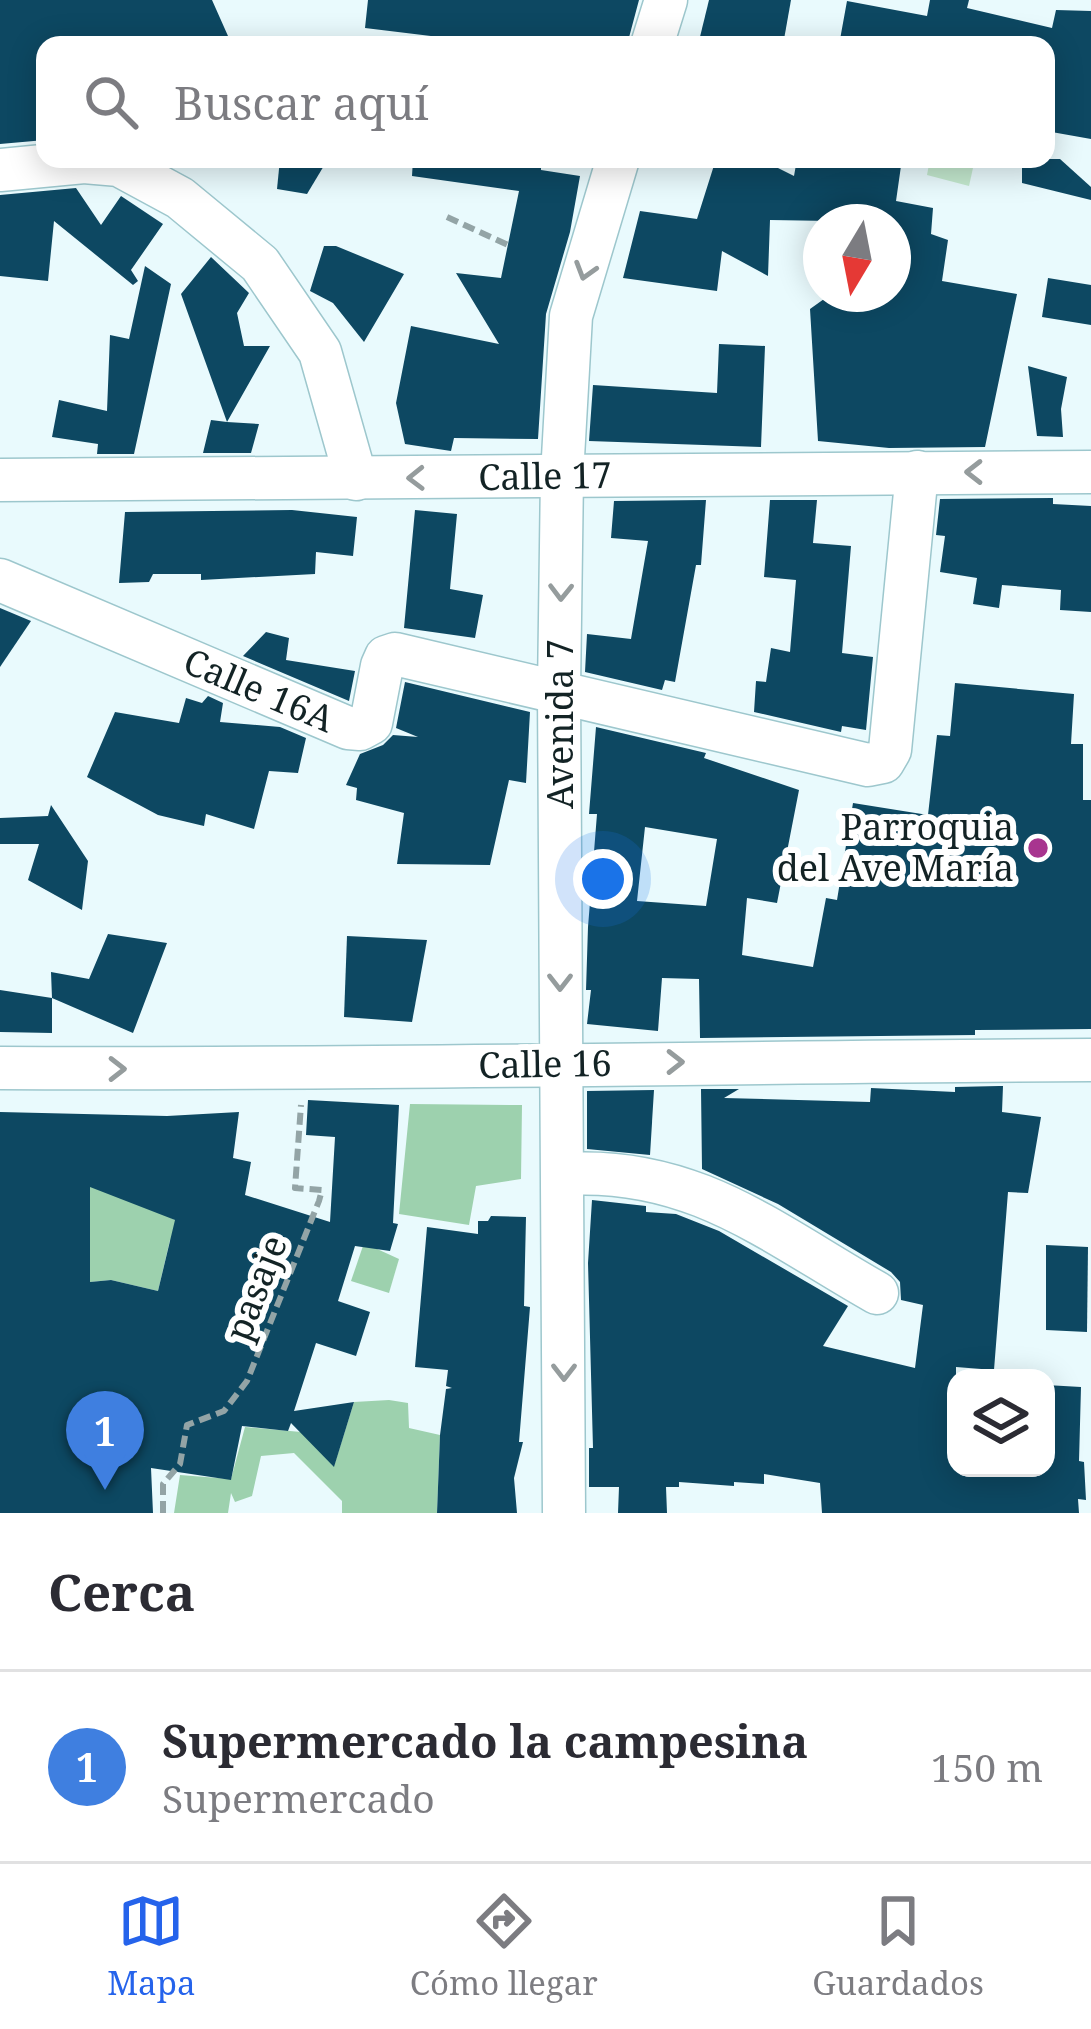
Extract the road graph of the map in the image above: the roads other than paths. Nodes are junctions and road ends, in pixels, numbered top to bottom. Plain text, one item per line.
1 (666, 0) edge
2 (655, 36) edge
3 (36, 167) edge
4 (124, 168) edge
5 (615, 168) edge
6 (0, 170) edge
7 (917, 472) junction
8 (1091, 472) edge
9 (562, 475) junction
10 (356, 479) junction
11 (0, 480) edge
12 (0, 580) edge
13 (560, 690) junction
14 (1091, 1060) edge
15 (561, 1063) junction
16 (0, 1068) edge
17 (564, 1174) junction
18 (877, 1293) dead end
19 (564, 1513) edge

1 - 2 street
3 - 6 street
4 - 10 street
5 -> 9 street, Avenida 7
8 -> 7 street, Calle 17
7 - 9 street, Calle 17
7 - 13 street, Calle 16A
9 -> 10 street, Calle 17
9 -> 13 street, Avenida 7
10 - 11 street, Calle 17
12 - 13 street, Calle 16A
13 -> 15 street, Avenida 7
15 -> 14 street, Calle 16
16 -> 15 street, Calle 16
15 - 17 street, Avenida 7
17 - 18 street
17 -> 19 street, Avenida 7

